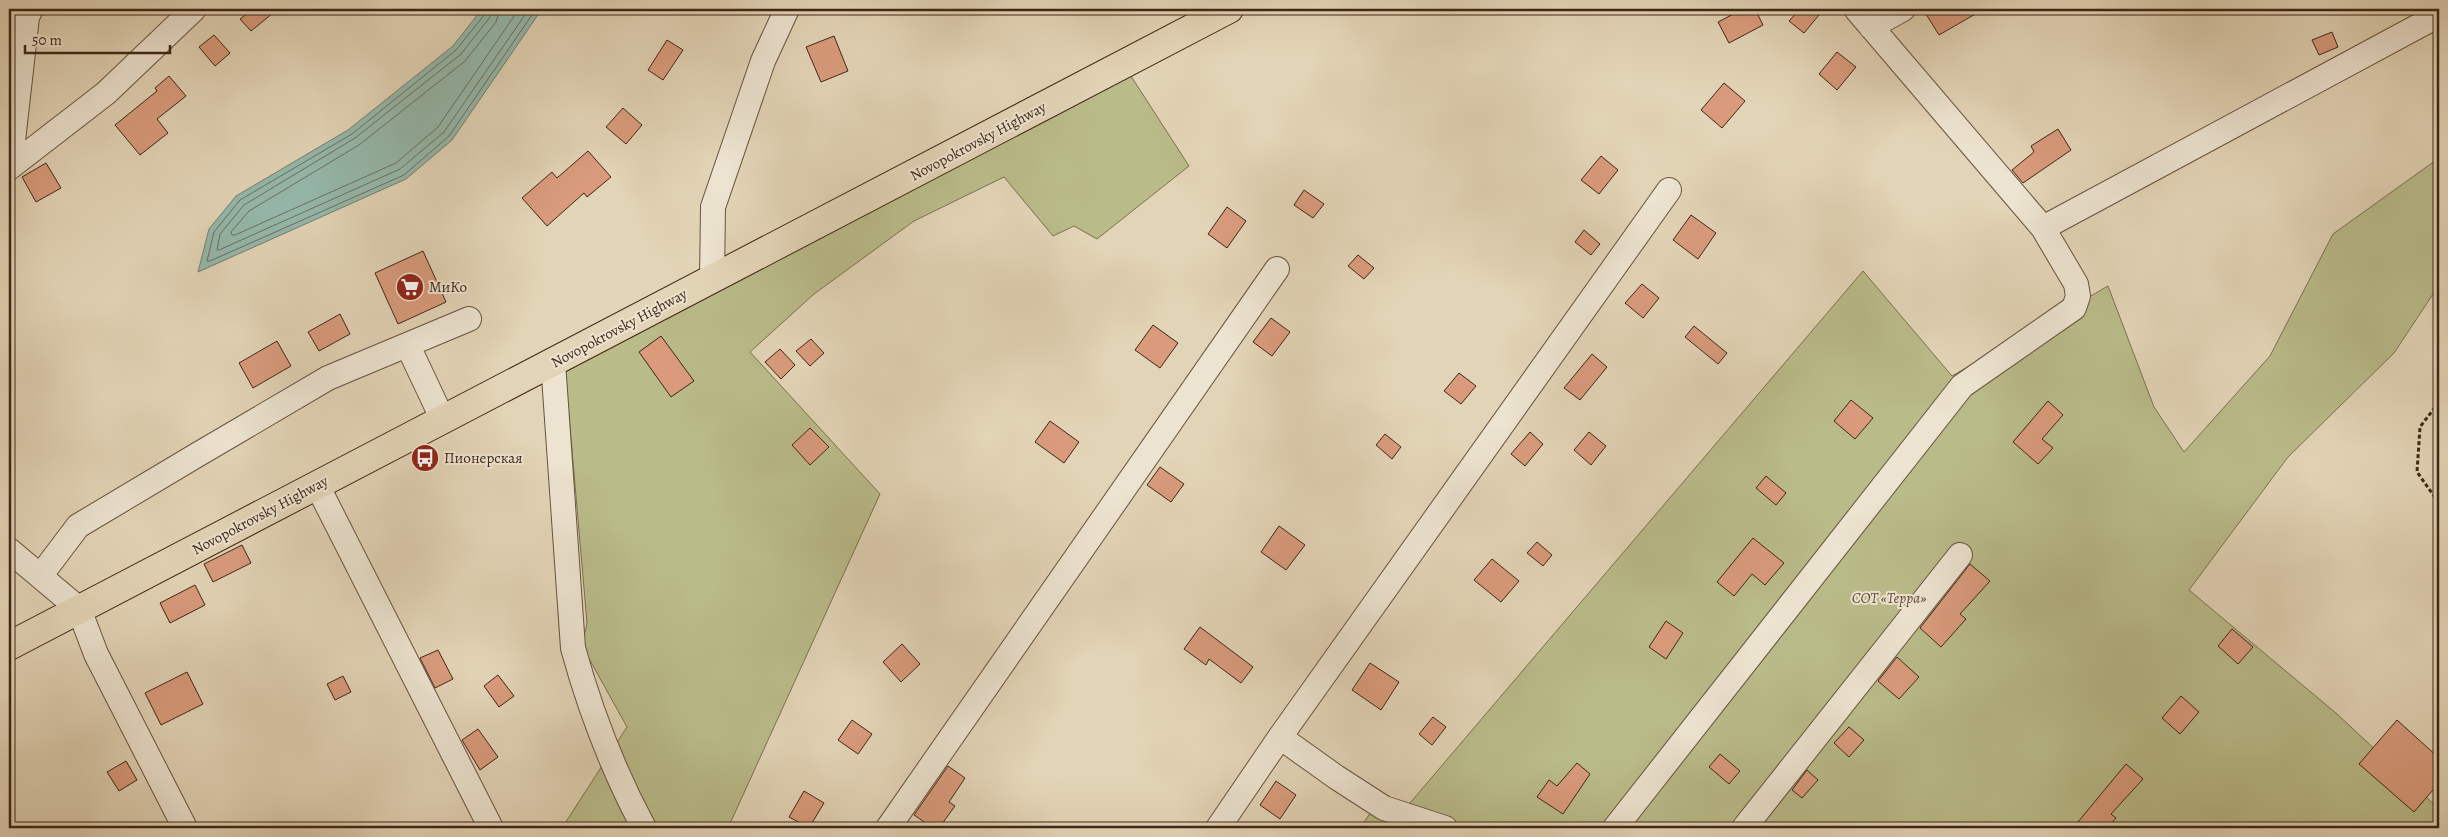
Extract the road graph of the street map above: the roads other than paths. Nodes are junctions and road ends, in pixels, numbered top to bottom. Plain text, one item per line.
1 (31, 9) edge
2 (194, 9) edge
3 (787, 9) edge
4 (1229, 9) edge
5 (1856, 9) edge
6 (1903, 9) edge
7 (2439, 15) edge
8 (1871, 27) junction
9 (9, 168) edge
10 (1669, 190) dead end
11 (2043, 228) junction
12 (1277, 269) dead end
13 (712, 279) junction
14 (469, 319) dead end
15 (408, 346) junction
16 (553, 362) junction
17 (442, 420) junction
18 (317, 485) junction
19 (9, 550) edge
20 (1960, 555) dead end
21 (41, 575) junction
22 (79, 609) junction
23 (9, 646) edge
24 (1280, 737) junction
25 (185, 828) edge
26 (491, 828) edge
27 (644, 828) edge
28 (888, 828) edge
29 (1218, 828) edge
30 (1445, 828) edge
31 (1615, 828) edge
32 (1744, 828) edge

1 - 9 street
2 - 9 street
3 - 13 street
4 - 13 main road, Novopokrovsky Highway
5 - 8 street
6 - 8 street
7 - 11 street
8 - 11 street
10 - 24 street
11 - 31 street
12 - 28 street
13 - 16 main road, Novopokrovsky Highway
14 - 15 street
15 - 17 street
15 - 21 street
16 - 17 main road, Novopokrovsky Highway
16 - 27 street
17 - 18 main road, Novopokrovsky Highway
18 - 22 main road, Novopokrovsky Highway
18 - 26 street
19 - 21 street
20 - 32 street
21 - 22 street
22 - 23 main road, Novopokrovsky Highway
22 - 25 street
24 - 29 street
24 - 30 street

